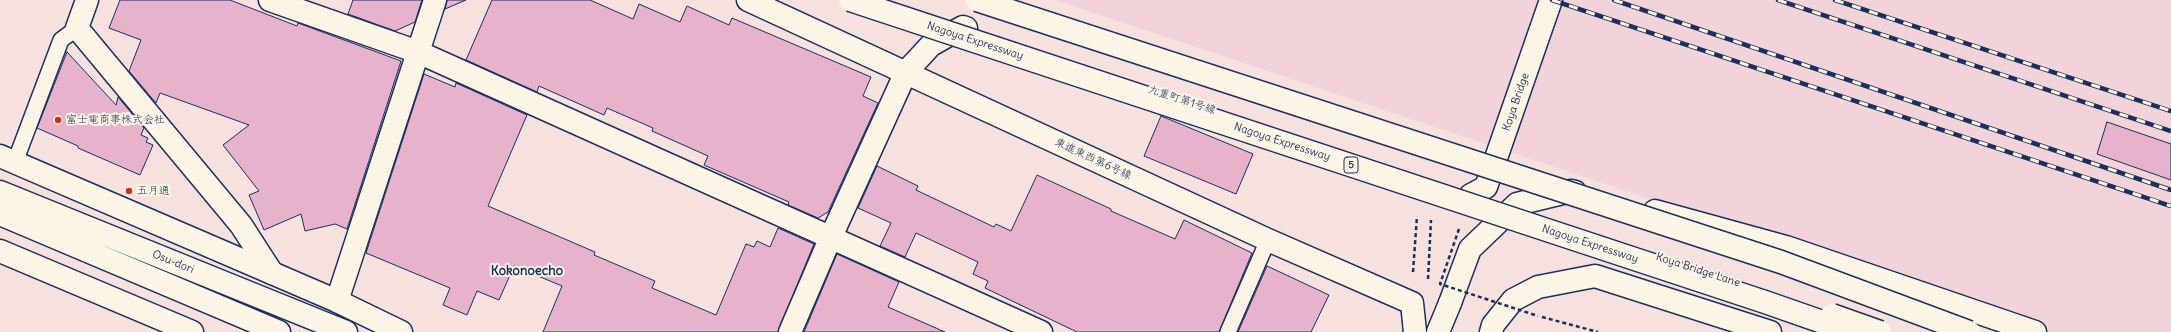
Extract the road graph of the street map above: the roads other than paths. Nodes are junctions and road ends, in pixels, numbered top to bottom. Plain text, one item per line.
1 (87, 0) edge
2 (270, 0) edge
3 (435, 0) edge
4 (748, 0) edge
5 (850, 0) edge
6 (977, 0) edge
7 (1551, 0) edge
8 (77, 28) junction
9 (418, 52) junction
10 (906, 72) junction
11 (8, 159) edge
12 (0, 192) edge
13 (1470, 195) junction
14 (0, 214) edge
15 (830, 239) junction
16 (1268, 240) junction
17 (0, 251) edge
18 (272, 274) junction
19 (337, 301) junction
20 (1763, 330) edge
21 (188, 331) edge
22 (279, 332) edge
23 (346, 332) edge
24 (401, 332) edge
25 (790, 332) edge
26 (1041, 332) edge
27 (1228, 332) edge
28 (1415, 332) edge
29 (1438, 332) edge
30 (1491, 332) edge
31 (1851, 332) edge
32 (1880, 332) edge
33 (1969, 332) edge
34 (2035, 332) edge

1 - 8 main road
2 - 9 main road
3 - 9 main road
4 - 10 main road, 東進東西第6号線
5 - 31 main road, Nagoya Expressway / 5, bridge
6 - 33 main road, bridge
7 - 13 main road, Koya Bridge
8 - 11 lane
8 - 18 main road
9 - 15 main road
9 - 19 main road
10 - 13 main road, 九重町第1号線
10 - 15 main road, 九重町第1号線
10 - 16 main road, 東進東西第6号線
11 - 18 main road
12 - 23 main road, Osu-dori
13 - 32 main road, Koya Bridge Lane, bridge
14 - 22 main road, Osu-dori
15 - 25 main road, 九重町第1号線
15 - 26 main road
16 - 27 lane
16 - 28 main road, 東進東西第6号線
17 - 21 main road
18 - 19 main road
19 - 24 main road
20 - 30 main road
29 - 34 main road

